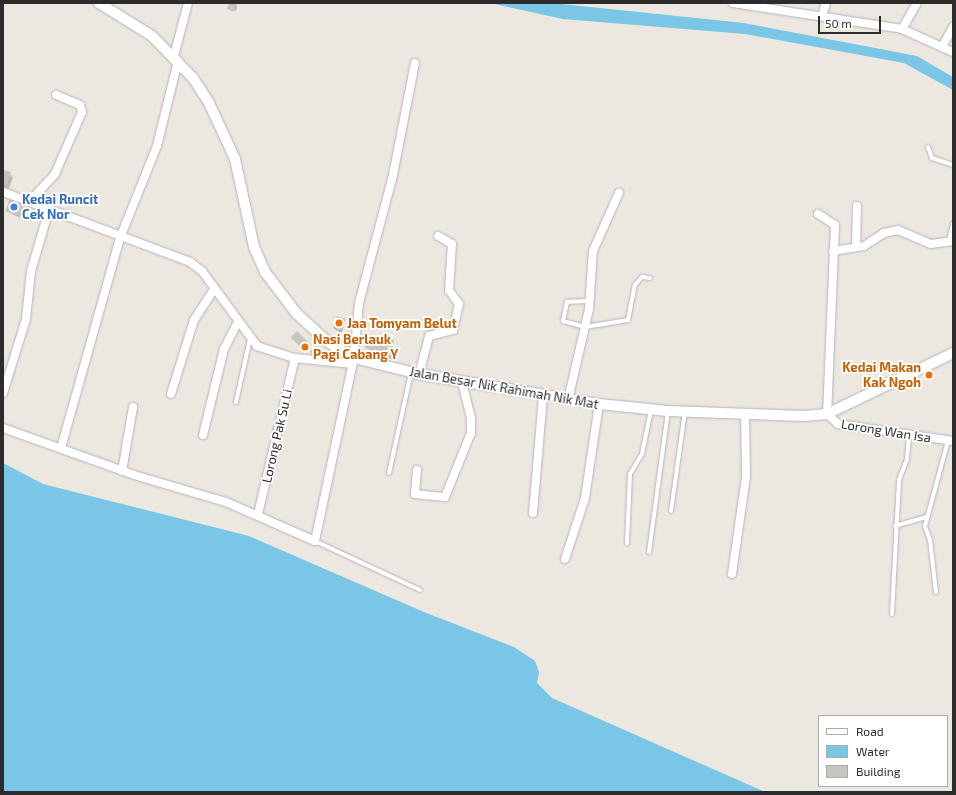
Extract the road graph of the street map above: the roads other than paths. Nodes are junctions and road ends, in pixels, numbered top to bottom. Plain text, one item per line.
1 (99, 3) edge
2 (188, 3) edge
3 (733, 3) edge
4 (826, 3) edge
5 (917, 3) edge
6 (742, 4) edge
7 (822, 16) junction
8 (953, 26) edge
9 (902, 29) junction
10 (942, 47) junction
11 (953, 52) edge
12 (176, 59) junction
13 (415, 63) dead end
14 (56, 95) dead end
15 (928, 147) dead end
16 (953, 165) edge
17 (619, 193) dead end
18 (4, 194) edge
19 (29, 202) junction
20 (857, 206) dead end
21 (48, 210) junction
22 (818, 214) dead end
23 (953, 224) edge
24 (438, 236) dead end
25 (120, 238) junction
26 (951, 241) edge
27 (856, 247) junction
28 (833, 252) junction
29 (650, 278) dead end
30 (214, 289) junction
31 (591, 301) junction
32 (238, 322) junction
33 (585, 327) junction
34 (250, 339) junction
35 (953, 354) edge
36 (295, 358) junction
37 (354, 361) junction
38 (415, 373) junction
39 (462, 382) junction
40 (3, 393) edge
41 (172, 394) dead end
42 (543, 396) junction
43 (568, 400) junction
44 (236, 402) dead end
45 (599, 404) junction
46 (133, 407) dead end
47 (651, 410) junction
48 (668, 411) junction
49 (686, 412) junction
50 (827, 414) junction
51 (745, 415) junction
52 (3, 428) edge
53 (203, 435) dead end
54 (909, 435) junction
55 (951, 441) edge
56 (60, 448) junction
57 (417, 470) dead end
58 (122, 471) junction
59 (389, 473) dead end
60 (671, 511) dead end
61 (533, 513) dead end
62 (258, 514) junction
63 (927, 517) junction
64 (895, 526) junction
65 (315, 541) junction
66 (627, 543) dead end
67 (649, 552) dead end
68 (565, 559) dead end
69 (732, 574) dead end
70 (420, 590) dead end
71 (936, 592) dead end
72 (892, 614) dead end

1 - 12 street, Jalan Besar Nik Rahimah Nik Mat
2 - 12 street
3 - 6 street
4 - 7 street
5 - 9 street
6 - 7 street
7 - 9 street
8 - 10 street
9 - 10 street
10 - 11 street
12 - 25 street
12 - 37 street, Jalan Besar Nik Rahimah Nik Mat
13 - 37 street
14 - 19 street
15 - 16 lane
17 - 31 street
18 - 19 street
19 - 21 street
20 - 27 street
21 - 25 street
21 - 40 street
22 - 28 street
23 - 26 lane
24 - 38 street
25 - 30 street
25 - 56 street
26 - 27 street
27 - 28 street
28 - 50 street
29 - 33 lane
30 - 32 street
30 - 41 street
31 - 33 street
31 - 33 lane
32 - 34 street
32 - 53 street
33 - 43 street
34 - 36 street
34 - 44 lane
35 - 50 street, Jalan Besar Nik Rahimah Nik Mat
36 - 37 street
36 - 62 street, Lorong Pak Su Li
37 - 38 street, Jalan Besar Nik Rahimah Nik Mat
37 - 65 street
38 - 39 street, Jalan Besar Nik Rahimah Nik Mat
38 - 59 lane
39 - 42 street, Jalan Besar Nik Rahimah Nik Mat
39 - 57 street
42 - 43 street, Jalan Besar Nik Rahimah Nik Mat
42 - 61 street
43 - 45 street, Jalan Besar Nik Rahimah Nik Mat
45 - 47 street, Jalan Besar Nik Rahimah Nik Mat
45 - 68 street
46 - 58 street
47 - 48 street, Jalan Besar Nik Rahimah Nik Mat
47 - 66 lane
48 - 49 street, Jalan Besar Nik Rahimah Nik Mat
48 - 67 lane
49 - 51 street, Jalan Besar Nik Rahimah Nik Mat
49 - 60 lane
50 - 51 street, Jalan Besar Nik Rahimah Nik Mat
50 - 54 street, Lorong Wan Isa
51 - 69 street
52 - 56 street
54 - 55 street, Lorong Wan Isa
54 - 64 lane
55 - 63 lane, Lorong Wan Isa
56 - 58 street
58 - 62 street
62 - 65 street
63 - 64 lane
63 - 71 lane, Lorong Wan Isa
64 - 72 lane
65 - 70 lane

